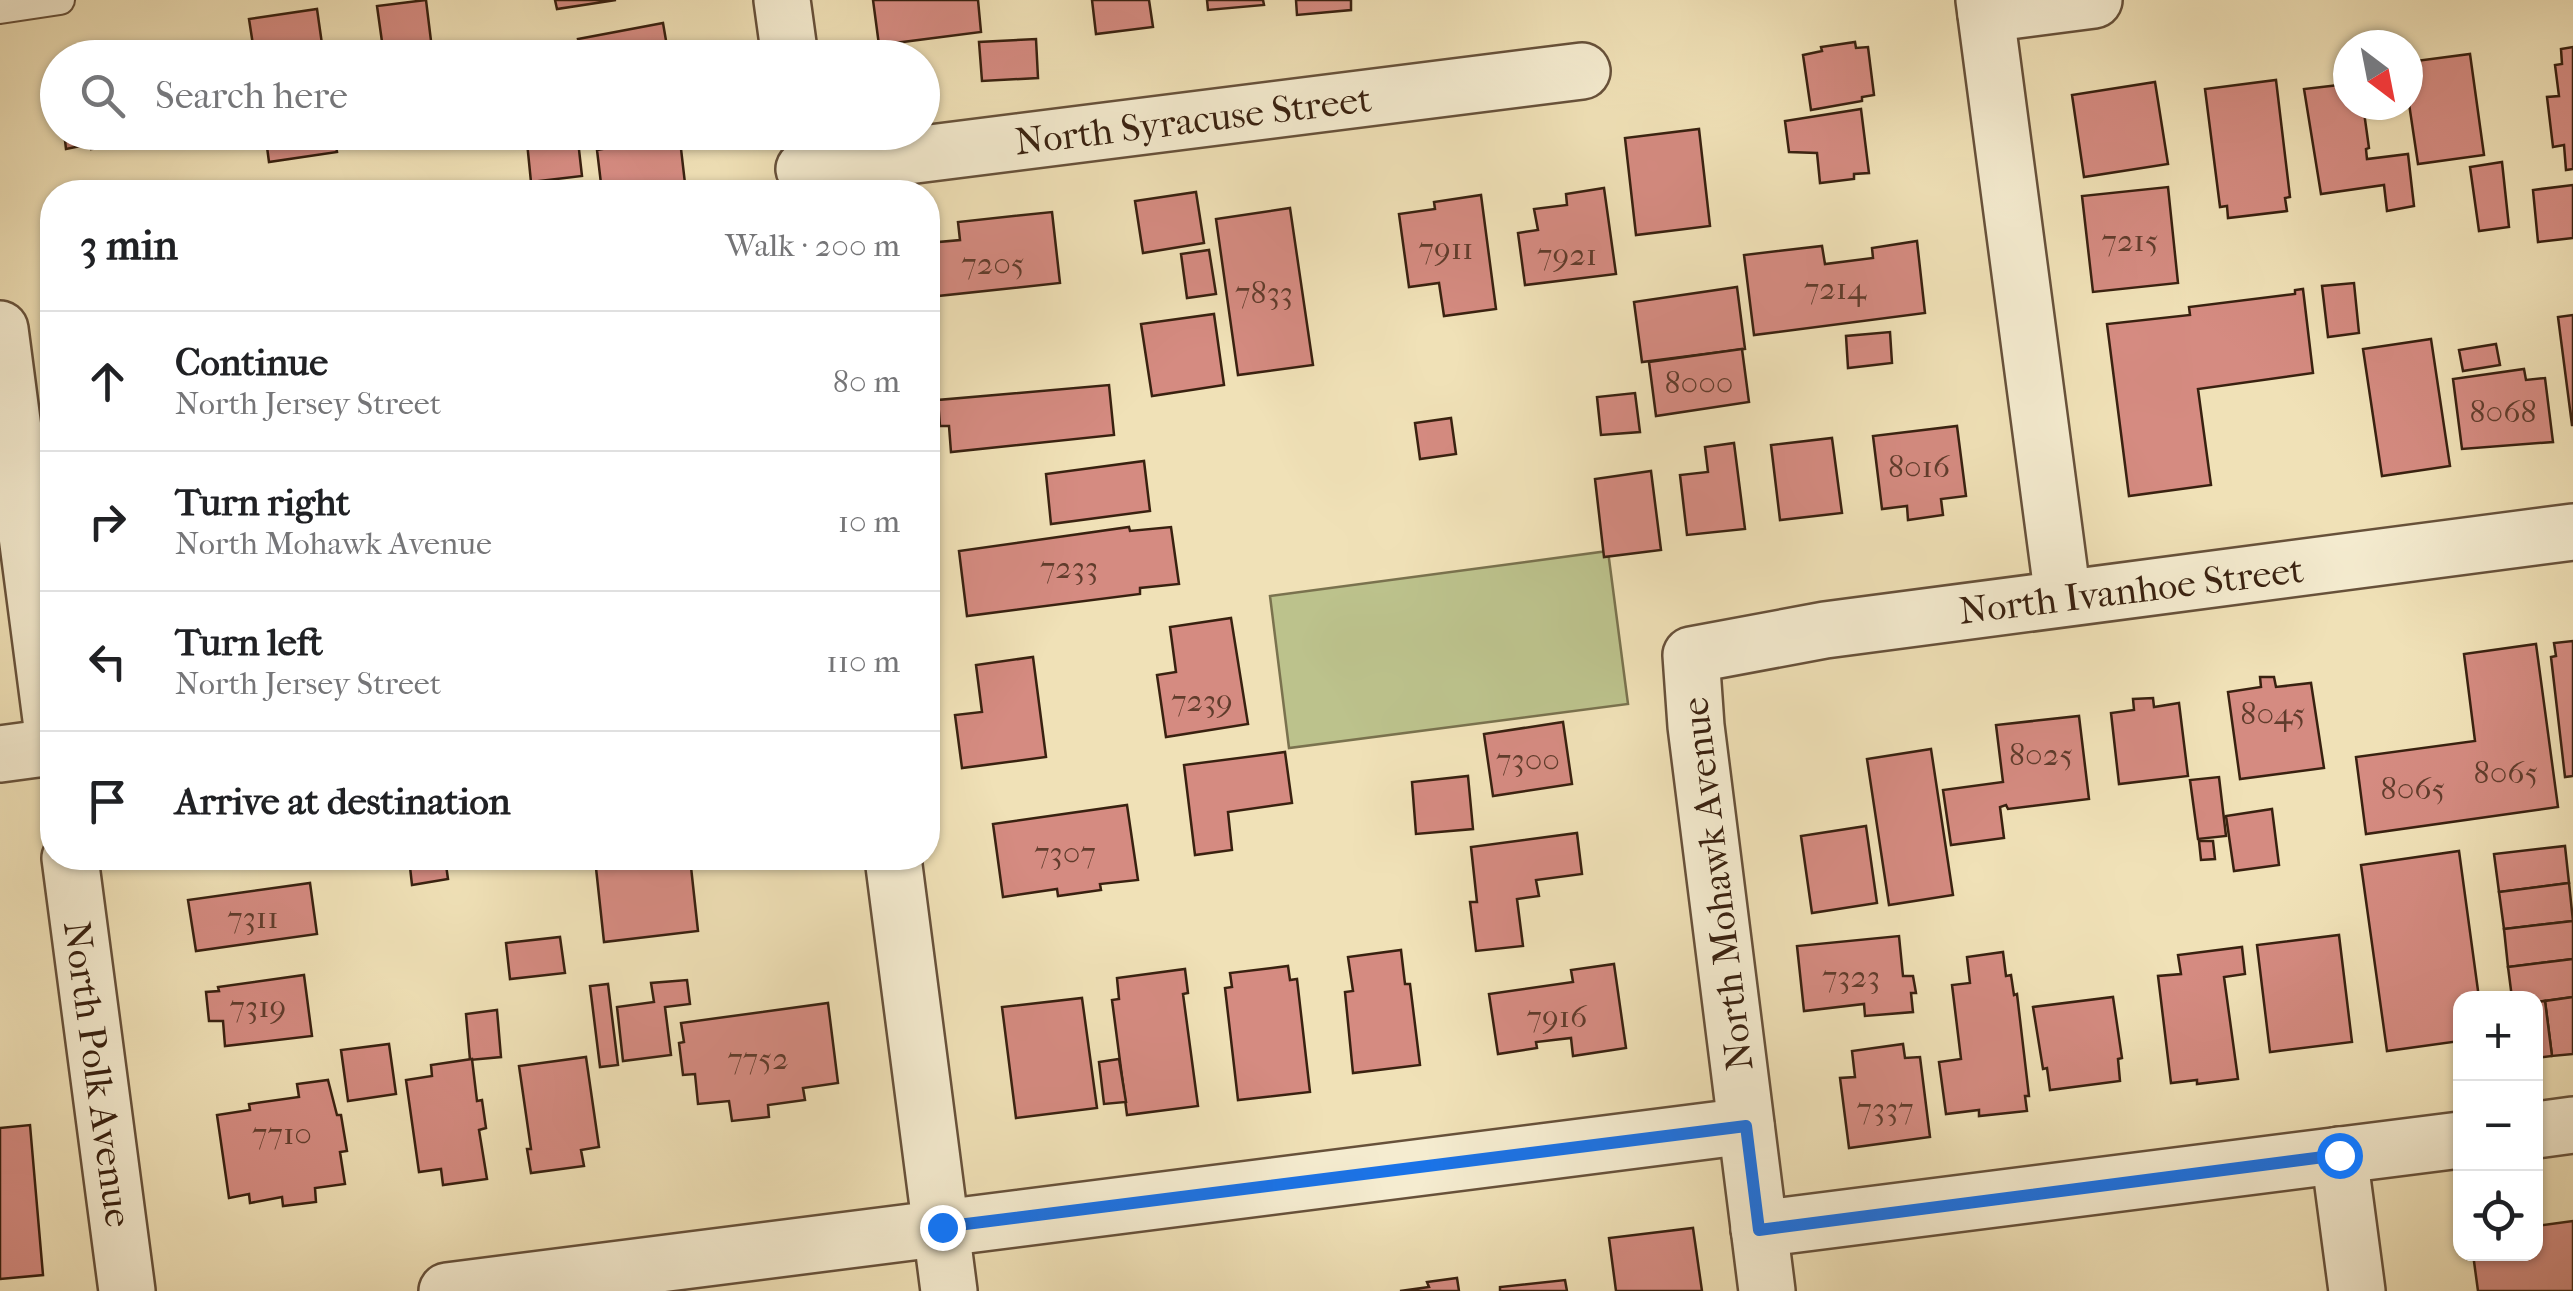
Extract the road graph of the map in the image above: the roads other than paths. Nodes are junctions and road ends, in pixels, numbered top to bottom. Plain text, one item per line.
1 (60, 0) edge
2 (782, 0) edge
3 (2094, 0) edge
4 (1985, 7) edge
5 (0, 9) edge
6 (788, 40) edge
7 (1582, 71) dead end
8 (940, 149) edge
9 (928, 150) edge
10 (804, 165) edge
11 (0, 329) edge
12 (2573, 532) edge
13 (2063, 598) junction
14 (40, 601) edge
15 (1691, 654) joint
16 (40, 749) edge
17 (0, 754) edge
18 (72, 870) edge
19 (896, 870) edge
20 (1746, 1126) junction
21 (2573, 1126) edge
22 (2543, 1129) edge
23 (2453, 1141) edge
24 (2339, 1155) junction
25 (942, 1227) junction
26 (1759, 1230) junction
27 (127, 1291) edge
28 (447, 1291) edge
29 (949, 1291) edge
30 (1767, 1291) edge
31 (2357, 1291) edge

1 - 5 lane
2 - 6 street
3 - 4 street
4 - 13 street
7 - 8 street, North Syracuse Street
9 - 10 street, North Syracuse Street
11 - 14 street
12 - 13 street, North Ivanhoe Street
13 - 15 street, North Ivanhoe Street
15 - 20 street, North Mohawk Avenue
16 - 17 street
18 - 27 street, North Polk Avenue
19 - 25 street
20 - 25 street
20 - 26 street, North Mohawk Avenue
21 - 22 street
23 - 24 street
24 - 26 street
24 - 31 street
25 - 28 street
25 - 29 street
26 - 30 street, North Mohawk Avenue

